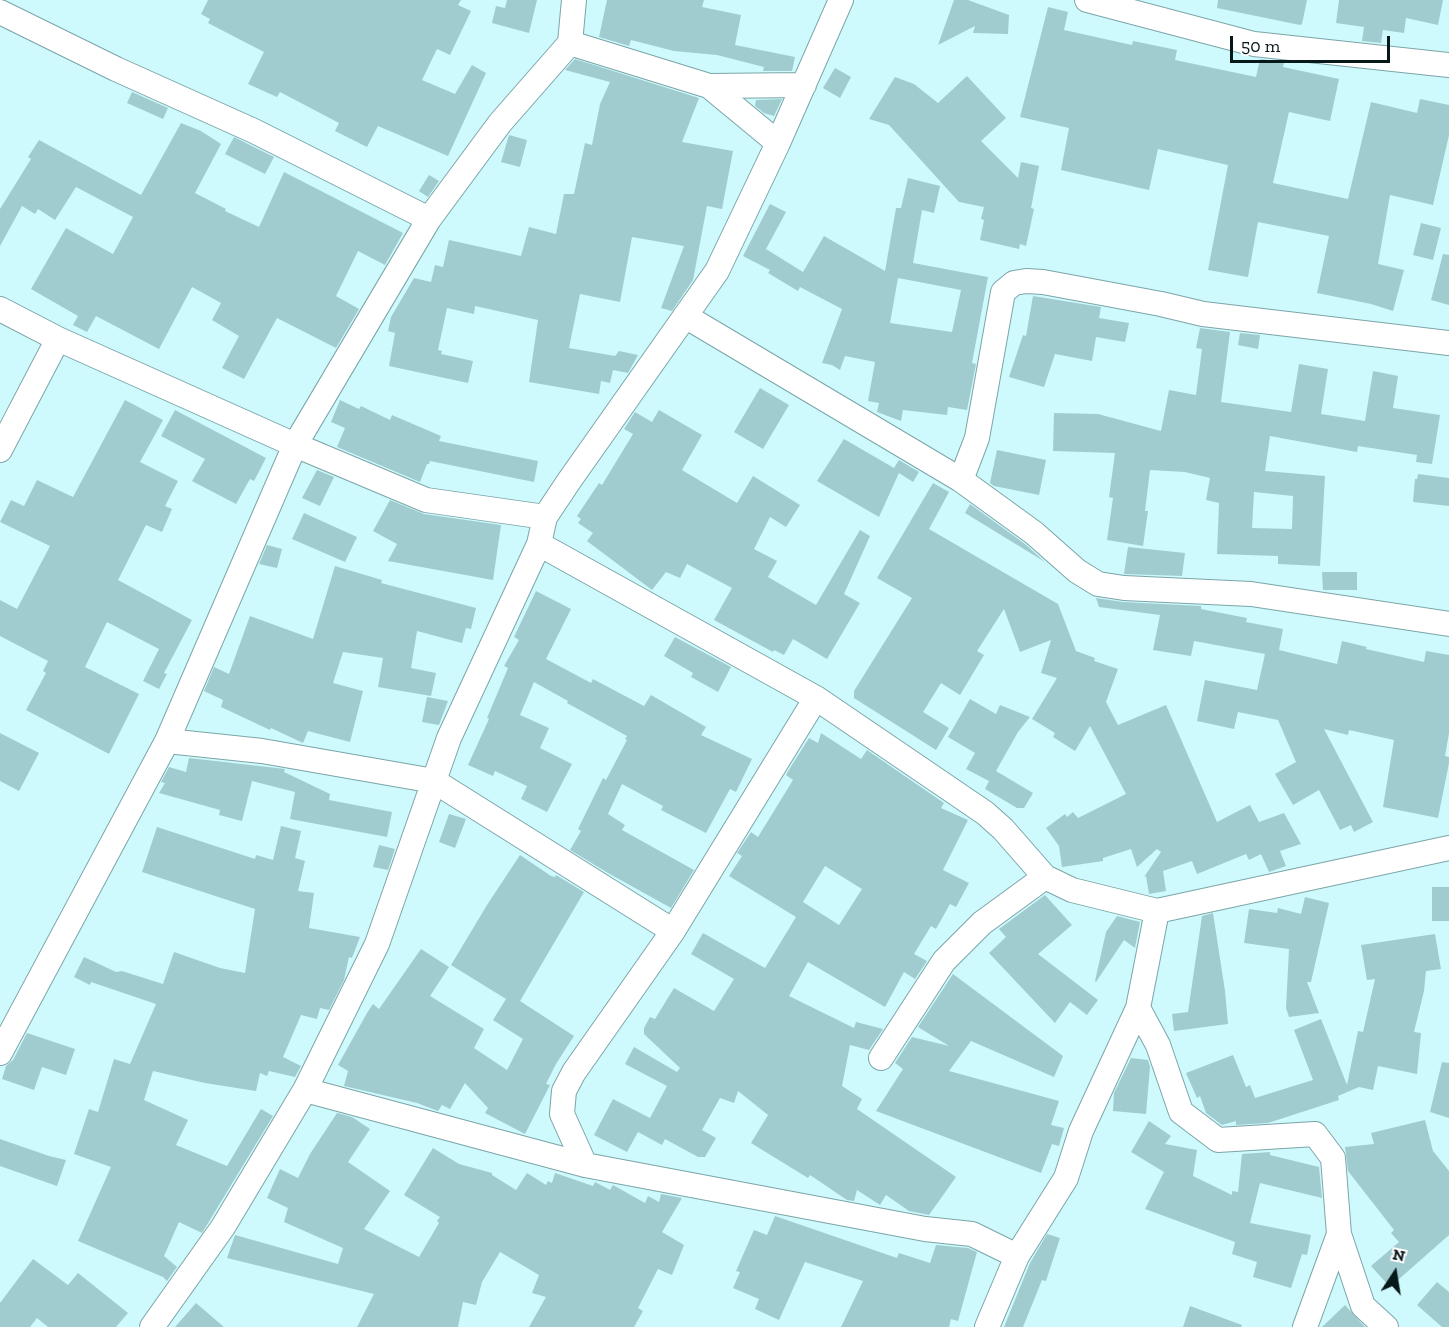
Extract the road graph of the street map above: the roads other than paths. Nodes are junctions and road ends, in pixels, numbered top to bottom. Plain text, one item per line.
1 (574, 0) edge
2 (841, 0) edge
3 (1088, 0) edge
4 (0, 12) edge
5 (570, 43) junction
6 (1449, 65) edge
7 (804, 85) junction
8 (709, 86) junction
9 (778, 143) junction
10 (429, 219) junction
11 (0, 309) edge
12 (685, 316) junction
13 (58, 339) junction
14 (1449, 343) edge
15 (295, 445) junction
16 (0, 450) edge
17 (961, 480) junction
18 (546, 517) junction
19 (539, 544) junction
20 (1449, 624) edge
21 (816, 698) junction
22 (166, 741) junction
23 (434, 782) junction
24 (1449, 848) edge
25 (1045, 877) junction
26 (1157, 911) junction
27 (673, 931) junction
28 (1138, 1008) junction
29 (6, 1026) edge
30 (0, 1053) edge
31 (881, 1059) dead end
32 (305, 1090) junction
33 (585, 1165) junction
34 (1340, 1234) junction
35 (1017, 1256) junction
36 (152, 1327) edge
37 (987, 1327) edge
38 (1305, 1327) edge
39 (1386, 1327) edge

1 - 5 street
2 - 7 street
3 - 6 street
4 - 10 street
5 - 8 street
5 - 10 street
7 - 8 street
7 - 9 street
8 - 9 street
9 - 12 street
10 - 15 street
11 - 13 street
12 - 17 street
12 - 18 street
13 - 15 street
13 - 16 street
14 - 17 street
15 - 18 street
15 - 22 street
17 - 20 street
18 - 19 street
19 - 21 street
19 - 23 street
21 - 25 street
21 - 27 street
22 - 23 street
22 - 29 street
23 - 27 street
23 - 32 street
24 - 26 street
25 - 26 street
25 - 31 street
26 - 28 street
27 - 33 street
28 - 34 street
28 - 35 street
29 - 30 street
32 - 33 street
32 - 36 street
33 - 35 street
34 - 38 street
34 - 39 street
35 - 37 street

